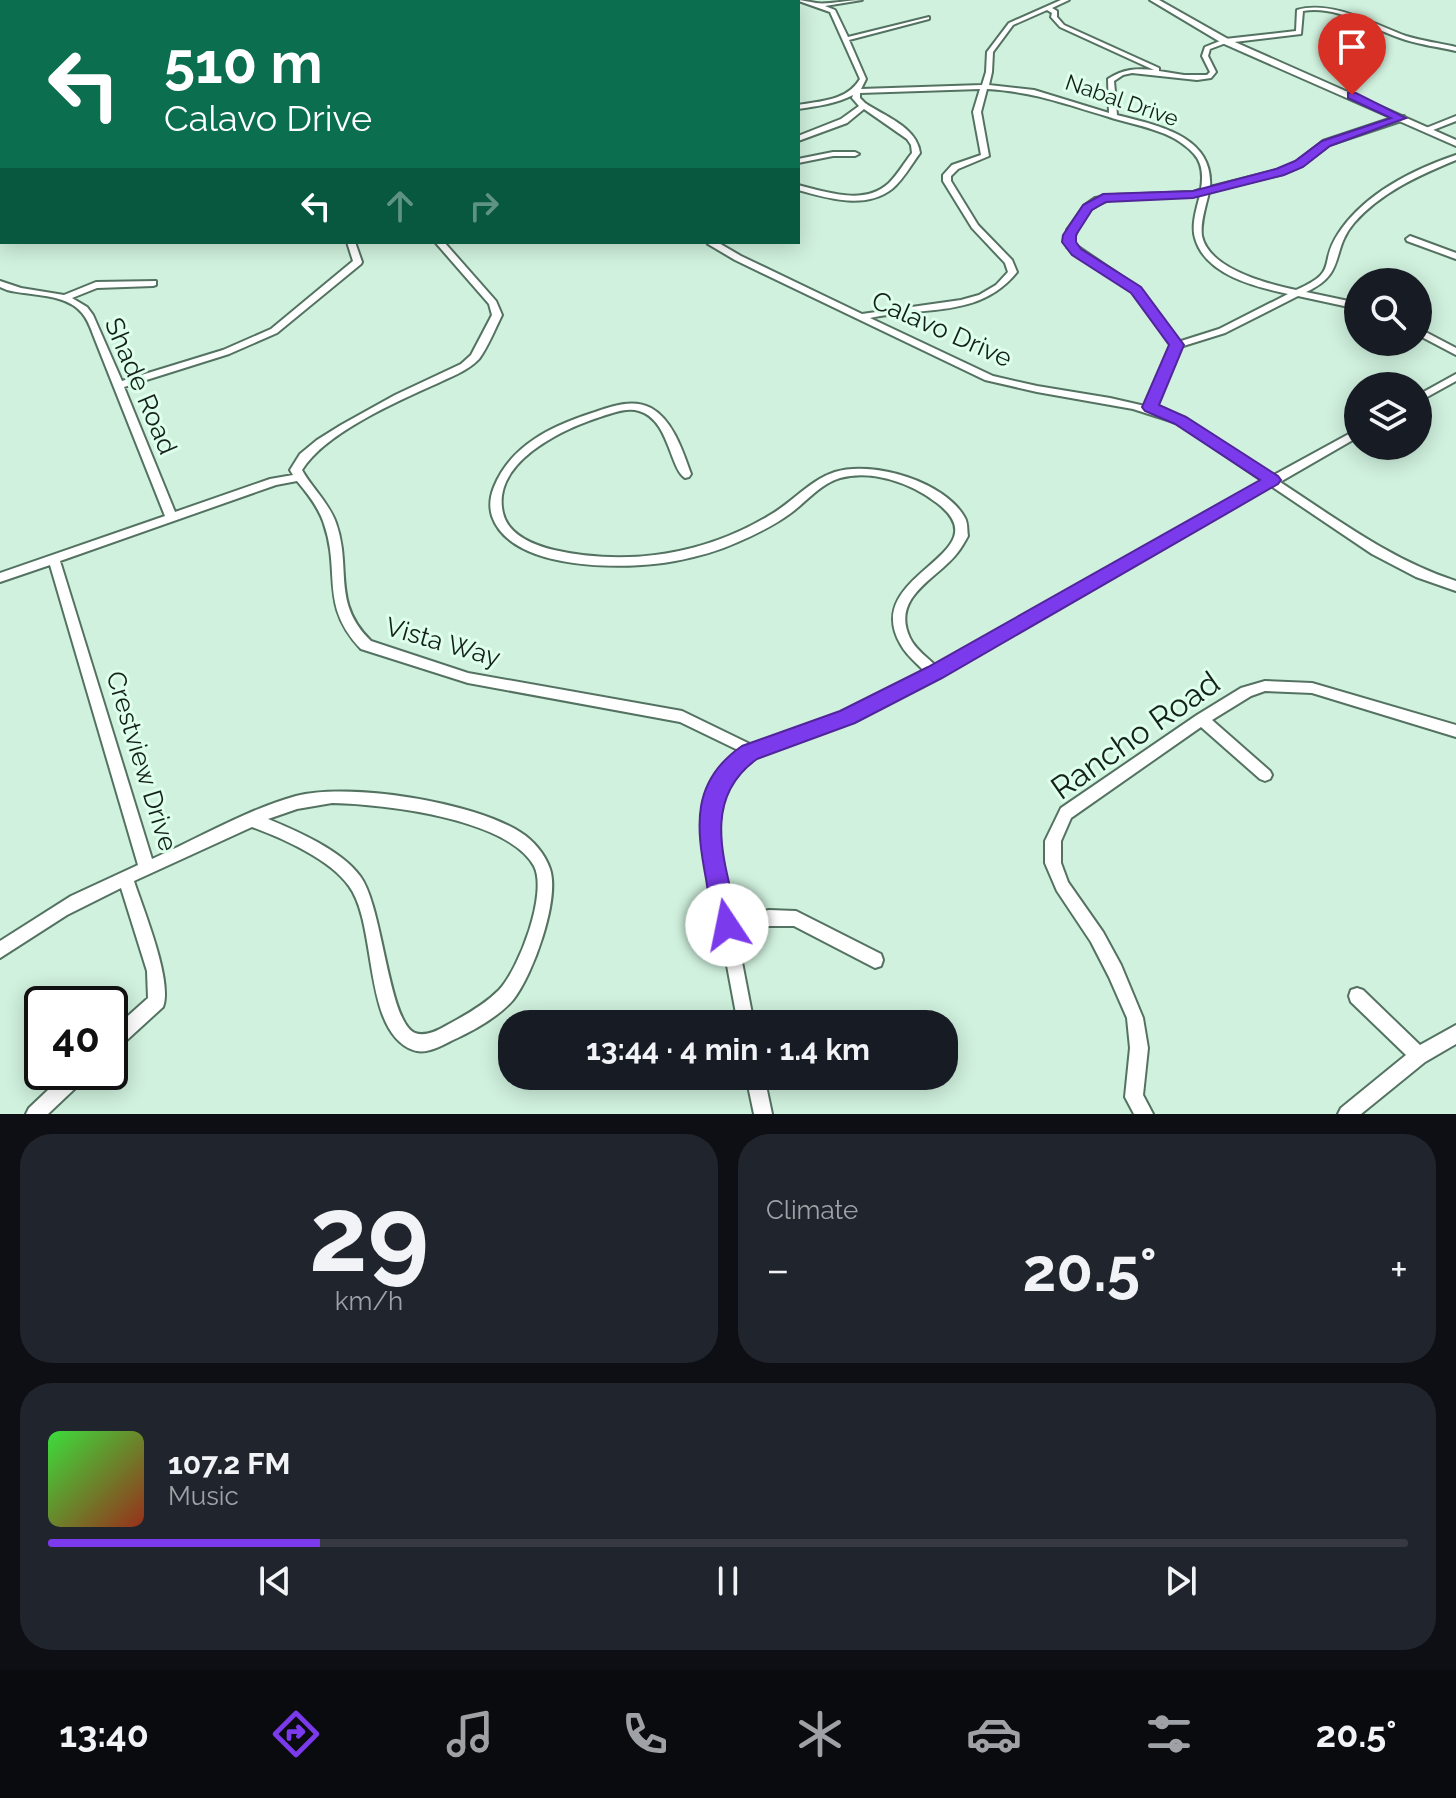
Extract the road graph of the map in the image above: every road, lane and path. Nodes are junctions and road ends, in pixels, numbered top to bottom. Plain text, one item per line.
1 (800, 0) edge
2 (859, 0) edge
3 (1066, 0) edge
4 (1154, 0) edge
5 (822, 5) junction
6 (1049, 9) junction
7 (927, 18) dead end
8 (846, 39) junction
9 (1225, 41) junction
10 (1456, 49) edge
11 (1171, 75) junction
12 (983, 88) junction
13 (857, 91) junction
14 (800, 107) edge
15 (862, 107) junction
16 (1113, 116) junction
17 (1401, 118) junction
18 (1456, 118) edge
19 (1425, 130) junction
20 (800, 138) edge
21 (1456, 143) edge
22 (855, 154) dead end
23 (1456, 157) edge
24 (800, 161) edge
25 (800, 180) edge
26 (800, 188) edge
27 (1207, 189) junction
28 (858, 197) junction
29 (1410, 239) dead end
30 (352, 244) edge
31 (441, 244) edge
32 (715, 244) edge
33 (1456, 256) edge
34 (153, 283) dead end
35 (0, 284) edge
36 (1295, 294) junction
37 (64, 298) junction
38 (1344, 303) edge
39 (861, 317) junction
40 (1432, 339) edge
41 (1176, 345) junction
42 (1456, 352) edge
43 (1456, 377) edge
44 (118, 386) junction
45 (1432, 391) edge
46 (1150, 407) junction
47 (1344, 440) edge
48 (685, 474) dead end
49 (300, 477) junction
50 (1272, 480) junction
51 (172, 519) junction
52 (54, 560) junction
53 (0, 578) edge
54 (1456, 586) edge
55 (935, 673) junction
56 (1202, 719) junction
57 (1456, 731) edge
58 (749, 752) junction
59 (1265, 775) dead end
60 (252, 820) junction
61 (147, 869) junction
62 (126, 880) junction
63 (727, 925) junction
64 (0, 950) edge
65 (875, 960) dead end
66 (1357, 996) dead end
67 (743, 1010) edge
68 (128, 1028) edge
69 (1456, 1034) edge
70 (1419, 1056) junction
71 (61, 1090) edge
72 (758, 1090) edge
73 (35, 1114) edge
74 (763, 1114) edge
75 (1144, 1114) edge
76 (1347, 1114) edge

1 - 5 street
2 - 5 street
3 - 6 street
4 - 9 main road
5 - 8 street
6 - 11 street
6 - 12 street
7 - 8 street
8 - 13 street
9 - 10 street
9 - 11 street
9 - 17 main road
11 - 16 street
12 - 13 street, Nabal Drive
12 - 16 street, Nabal Drive
12 - 39 street
13 - 14 street
13 - 15 street
15 - 20 street
15 - 28 street
16 - 27 street, Nabal Drive
17 - 19 main road
17 - 27 street
18 - 19 street
19 - 21 main road
22 - 24 street
23 - 36 street
25 - 28 street
26 - 28 street
27 - 36 street
27 - 41 street
29 - 33 street
30 - 44 street
31 - 49 street
32 - 39 street, Calavo Drive
34 - 37 street
35 - 37 street
36 - 38 street
36 - 41 street
37 - 44 street, Shade Road
39 - 46 street, Calavo Drive
40 - 42 street
41 - 46 street
43 - 45 street
44 - 51 street, Shade Road
46 - 50 street, Calavo Drive
47 - 50 street
48 - 55 street
49 - 51 street
49 - 58 street, Vista Way
50 - 54 street, Calavo Drive
50 - 55 street
51 - 52 street
52 - 53 street
52 - 61 street, Crestview Drive
55 - 58 street
56 - 57 street, Rancho Road
56 - 59 street
56 - 75 street, Rancho Road
58 - 63 street
60 - 60 street, Crestview Drive
60 - 61 street, Crestview Drive
61 - 62 street
62 - 64 street
62 - 68 street
63 - 65 street
63 - 67 street
66 - 70 street
69 - 70 street
70 - 76 street
71 - 73 street
72 - 74 street

